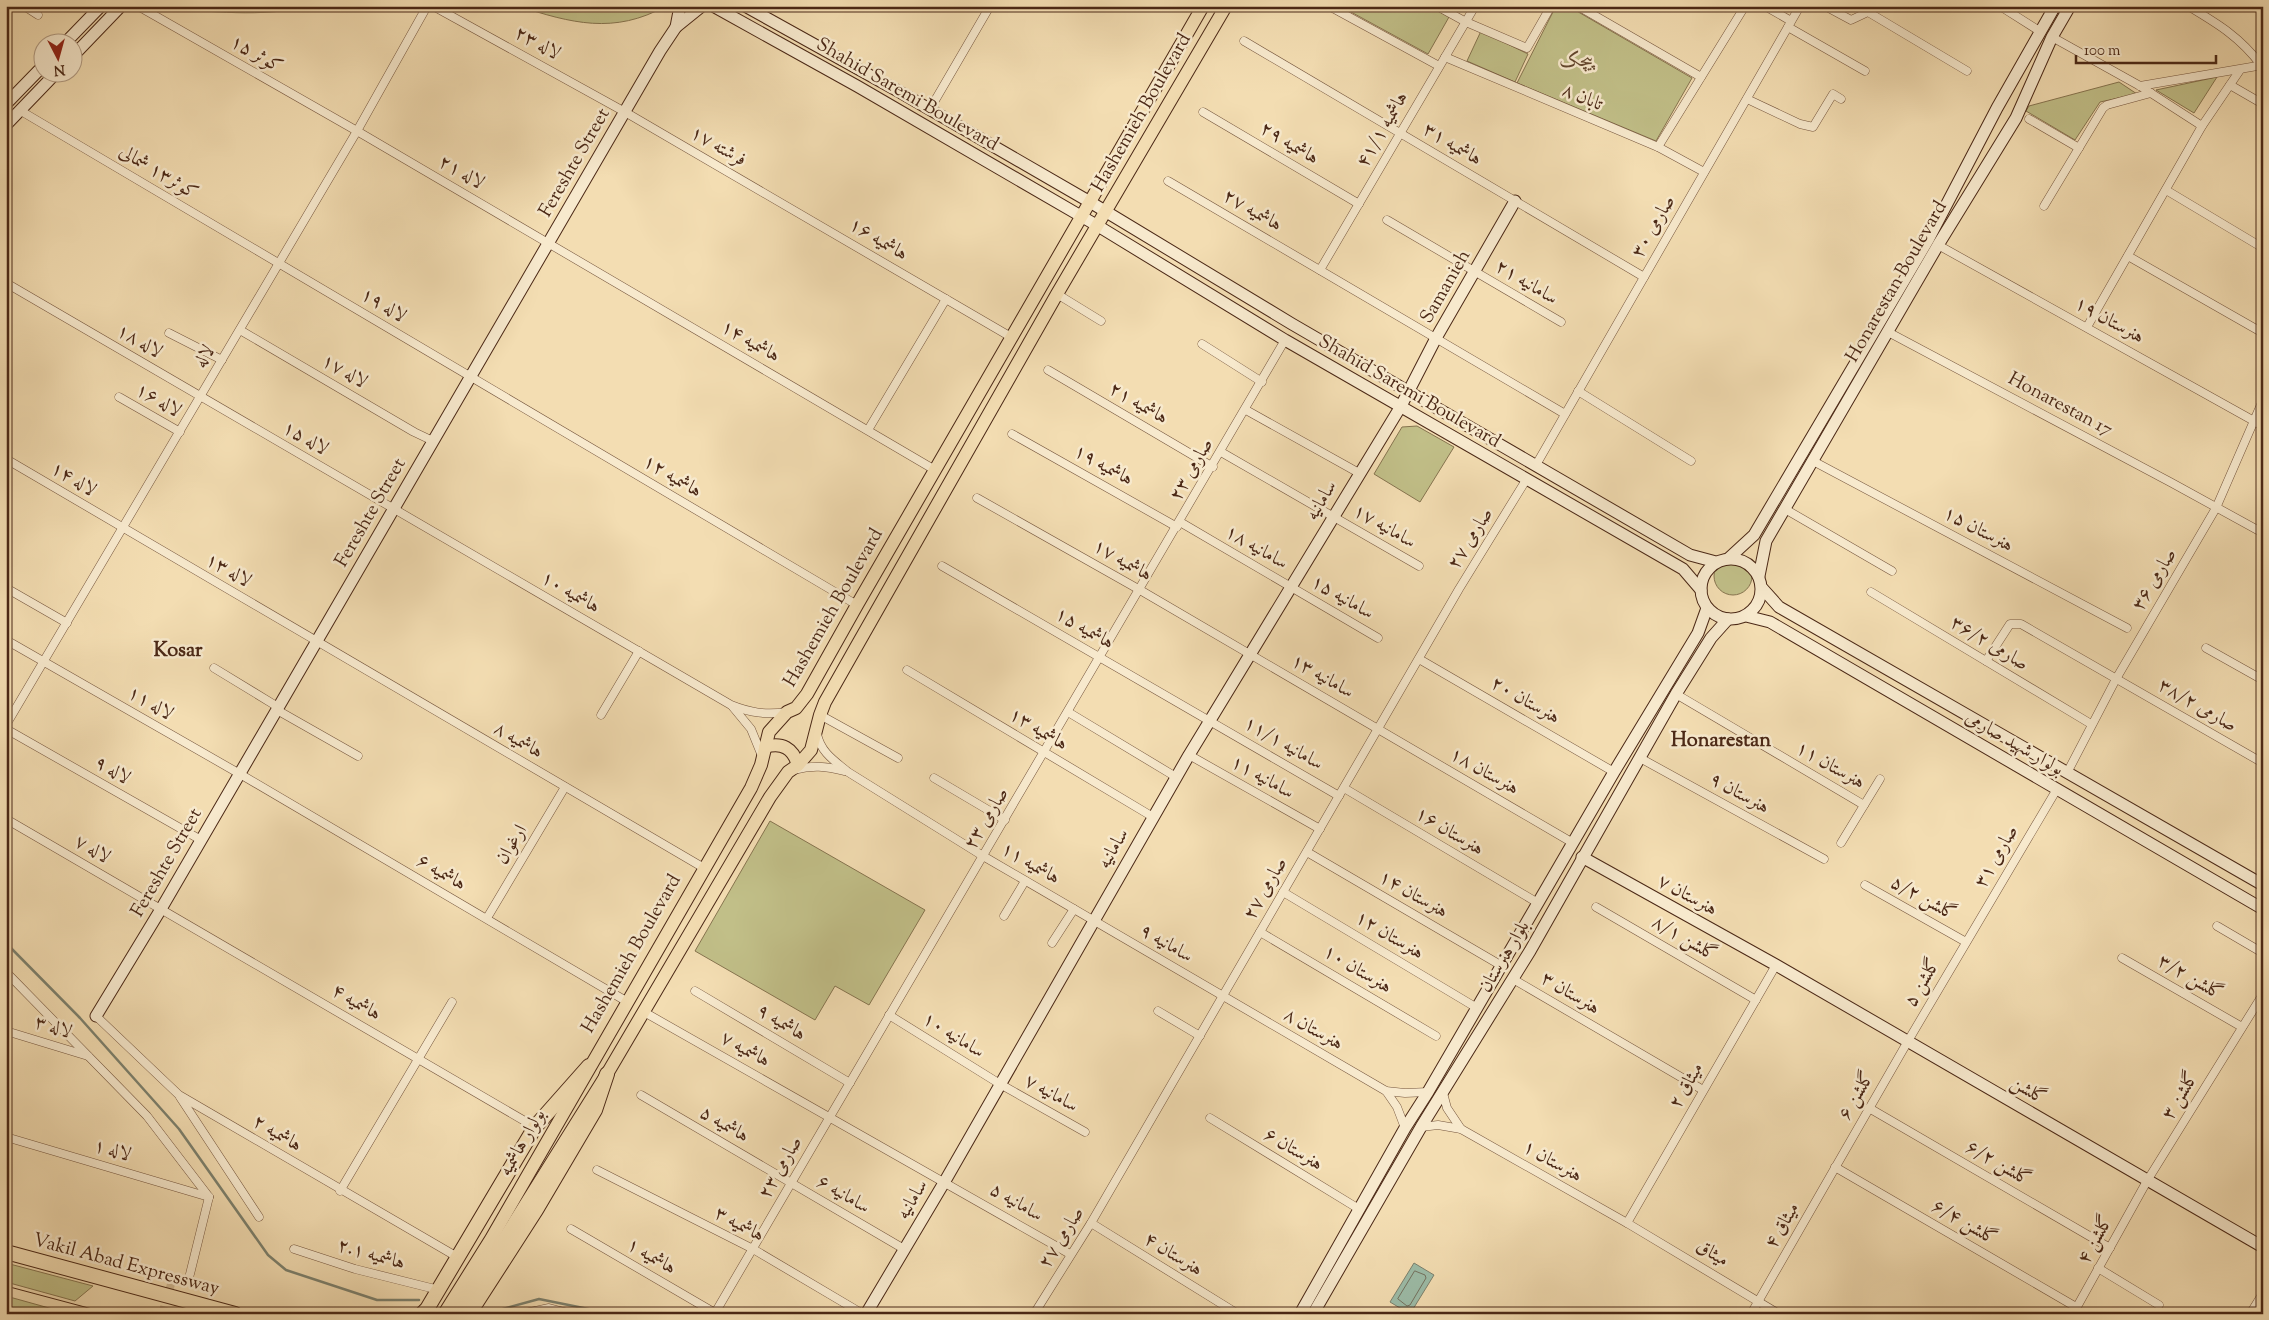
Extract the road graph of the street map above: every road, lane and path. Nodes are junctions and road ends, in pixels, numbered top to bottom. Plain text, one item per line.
1 (24, 6) edge
2 (101, 6) edge
3 (121, 6) edge
4 (138, 6) edge
5 (432, 6) edge
6 (680, 6) edge
7 (702, 6) edge
8 (713, 6) edge
9 (745, 6) edge
10 (990, 6) edge
11 (1203, 6) edge
12 (1226, 6) edge
13 (1329, 6) edge
14 (1437, 6) edge
15 (1475, 6) edge
16 (1551, 6) edge
17 (1578, 6) edge
18 (1745, 6) edge
19 (1765, 6) edge
20 (1800, 6) edge
21 (1825, 6) edge
22 (2000, 6) edge
23 (2055, 6) edge
24 (2070, 6) edge
25 (2188, 6) edge
26 (38, 14) dead end
27 (1466, 22) junction
28 (1789, 24) junction
29 (676, 27) junction
30 (76, 32) edge
31 (2041, 32) junction
32 (2052, 37) junction
33 (1244, 41) dead end
34 (82, 47) edge
35 (1445, 58) junction
36 (2262, 65) edge
37 (1440, 66) junction
38 (2240, 70) junction
39 (1865, 71) dead end
40 (1967, 71) dead end
41 (865, 73) junction
42 (32, 77) edge
43 (1702, 77) junction
44 (48, 82) edge
45 (2230, 85) junction
46 (857, 86) junction
47 (2140, 86) junction
48 (2151, 93) junction
49 (1747, 99) junction
50 (1841, 99) dead end
51 (6, 104) edge
52 (2263, 104) edge
53 (1997, 108) junction
54 (930, 109) junction
55 (21, 111) junction
56 (625, 112) junction
57 (1203, 112) dead end
58 (2016, 118) junction
59 (2029, 118) dead end
60 (6, 125) edge
61 (2202, 126) junction
62 (357, 131) junction
63 (1400, 133) junction
64 (1658, 147) junction
65 (2079, 148) junction
66 (1704, 172) junction
67 (1168, 181) dead end
68 (2166, 190) junction
69 (1515, 201) junction
70 (1090, 202) junction
71 (1358, 204) junction
72 (2044, 206) dead end
73 (794, 210) joint
74 (1106, 212) junction
75 (1081, 216) junction
76 (1388, 220) dead end
77 (1098, 226) junction
78 (548, 243) junction
79 (1938, 245) junction
80 (2263, 248) edge
81 (2128, 256) junction
82 (280, 263) junction
83 (1320, 270) junction
84 (1475, 271) junction
85 (1644, 277) junction
86 (6, 283) edge
87 (1057, 294) junction
88 (946, 299) junction
89 (1101, 321) dead end
90 (1560, 322) dead end
91 (2087, 327) junction
92 (240, 330) junction
93 (1888, 332) junction
94 (170, 333) dead end
95 (2263, 333) edge
96 (1011, 337) junction
97 (1436, 338) junction
98 (1285, 340) junction
99 (1202, 344) dead end
100 (222, 360) junction
101 (1048, 370) dead end
102 (471, 376) junction
103 (1262, 382) junction
104 (1410, 391) junction
105 (1578, 391) junction
106 (119, 397) dead end
107 (200, 397) junction
108 (2263, 400) edge
109 (1401, 406) junction
110 (1246, 410) junction
111 (1565, 414) junction
112 (2252, 420) junction
113 (2263, 426) edge
114 (868, 430) junction
115 (180, 432) junction
116 (1012, 434) dead end
117 (433, 441) junction
118 (1221, 452) junction
119 (6, 460) edge
120 (1691, 461) dead end
121 (1813, 461) junction
122 (1536, 465) junction
123 (1212, 467) junction
124 (935, 470) junction
125 (1359, 473) junction
126 (1526, 480) junction
127 (977, 498) dead end
128 (2216, 508) junction
129 (1785, 509) junction
130 (393, 510) junction
131 (1333, 516) junction
132 (908, 517) junction
133 (1179, 524) junction
134 (123, 528) junction
135 (924, 528) junction
136 (2263, 533) edge
137 (1206, 536) joint
138 (1729, 558) junction
139 (1716, 562) junction
140 (942, 566) dead end
141 (1419, 566) dead end
142 (1892, 572) dead end
143 (1759, 576) junction
144 (1290, 587) junction
145 (6, 588) edge
146 (1762, 588) junction
147 (1140, 590) junction
148 (1701, 590) junction
149 (1871, 592) dead end
150 (857, 605) junction
151 (1707, 608) junction
152 (1746, 616) junction
153 (1728, 619) junction
154 (67, 623) junction
155 (2127, 628) dead end
156 (1378, 638) dead end
157 (6, 640) edge
158 (316, 642) junction
159 (2206, 648) dead end
160 (639, 651) junction
161 (1250, 654) junction
162 (1101, 657) junction
163 (1419, 659) junction
164 (1986, 661) junction
165 (44, 662) junction
166 (214, 668) dead end
167 (906, 670) dead end
168 (2116, 679) junction
169 (2263, 680) edge
170 (1676, 694) junction
171 (731, 705) junction
172 (278, 709) junction
173 (787, 712) junction
174 (1068, 712) junction
175 (601, 715) dead end
176 (820, 716) junction
177 (1210, 720) junction
178 (2091, 724) junction
179 (6, 727) edge
180 (1378, 728) junction
181 (817, 730) junction
182 (764, 752) junction
183 (1044, 752) junction
184 (1189, 755) junction
185 (358, 756) dead end
186 (898, 758) dead end
187 (1640, 758) junction
188 (2263, 762) edge
189 (793, 768) junction
190 (848, 772) junction
191 (1614, 772) junction
192 (2067, 773) junction
193 (240, 774) junction
194 (1176, 777) junction
195 (934, 778) dead end
196 (1880, 779) dead end
197 (565, 787) junction
198 (1344, 788) junction
199 (2057, 789) junction
200 (1339, 796) junction
201 (1864, 805) junction
202 (1153, 817) junction
203 (6, 819) edge
204 (1005, 820) junction
205 (1320, 829) junction
206 (201, 840) junction
207 (1573, 843) junction
208 (1842, 843) dead end
209 (2191, 844) junction
210 (1307, 852) junction
211 (983, 856) junction
212 (1582, 857) junction
213 (1824, 859) dead end
214 (2181, 861) junction
215 (704, 868) junction
216 (1026, 881) junction
217 (1865, 885) dead end
218 (2263, 886) edge
219 (1283, 892) junction
220 (1538, 903) junction
221 (1596, 907) dead end
222 (161, 909) junction
223 (1074, 909) junction
224 (2263, 909) edge
225 (1004, 916) dead end
226 (487, 918) junction
227 (1093, 920) junction
228 (2216, 926) dead end
229 (1260, 932) junction
230 (1966, 942) junction
231 (1052, 943) dead end
232 (1516, 943) junction
233 (1530, 951) junction
234 (2263, 953) edge
235 (2122, 958) dead end
236 (1776, 965) junction
237 (1502, 966) junction
238 (6, 972) edge
239 (1513, 979) junction
240 (695, 991) dead end
241 (2263, 994) edge
242 (1223, 996) junction
243 (1756, 1000) junction
244 (626, 1001) junction
245 (452, 1002) dead end
246 (1477, 1008) junction
247 (1158, 1011) dead end
248 (644, 1012) junction
249 (889, 1015) junction
250 (96, 1016) joint
251 (2242, 1027) junction
252 (6, 1031) edge
253 (1200, 1036) junction
254 (1436, 1036) dead end
255 (1908, 1041) junction
256 (90, 1056) junction
257 (418, 1058) junction
258 (589, 1066) junction
259 (607, 1074) junction
260 (850, 1083) junction
261 (1000, 1084) junction
262 (1703, 1090) junction
263 (1386, 1091) junction
264 (1428, 1092) junction
265 (1442, 1093) junction
266 (179, 1095) junction
267 (641, 1095) dead end
268 (1869, 1108) junction
269 (830, 1117) junction
270 (1210, 1118) dead end
271 (535, 1127) junction
272 (1422, 1127) junction
273 (1405, 1128) junction
274 (1460, 1128) junction
275 (1085, 1132) dead end
276 (6, 1137) edge
277 (1835, 1167) junction
278 (598, 1170) dead end
279 (945, 1181) junction
280 (2147, 1181) junction
281 (791, 1183) junction
282 (1372, 1185) junction
283 (340, 1191) junction
284 (1384, 1193) junction
285 (209, 1197) junction
286 (1359, 1209) junction
287 (259, 1217) dead end
288 (1091, 1223) junction
289 (1627, 1223) junction
290 (571, 1230) dead end
291 (496, 1241) junction
292 (2263, 1247) edge
293 (2110, 1248) junction
294 (294, 1249) dead end
295 (753, 1249) junction
296 (904, 1249) junction
297 (6, 1252) edge
298 (1070, 1254) junction
299 (459, 1258) junction
300 (2098, 1268) junction
301 (190, 1274) dead end
302 (439, 1290) junction
303 (2263, 1293) edge
304 (1758, 1300) junction
305 (2159, 1304) dead end
306 (2075, 1310) edge
307 (426, 1312) edge
308 (714, 1313) edge
309 (236, 1314) edge
310 (444, 1314) edge
311 (457, 1314) edge
312 (469, 1314) edge
313 (521, 1314) edge
314 (572, 1314) edge
315 (864, 1314) edge
316 (1034, 1314) edge
317 (1238, 1314) edge
318 (1300, 1314) edge
319 (1313, 1314) edge
320 (1750, 1314) edge
321 (1779, 1314) edge
322 (2250, 1314) edge

1 - 26 street
2 - 30 main road
3 - 34 main road
4 - 62 street, کوثر ۱۵
5 - 56 street, لاله ۲۳
5 - 62 street, لاله
6 - 29 main road, Fereshte Street
7 - 29 main road, Fereshte Street
8 - 46 main road, Shahid Saremi Boulevard
9 - 41 main road, Shahid Saremi Boulevard
10 - 54 street
11 - 70 main road, Hashemieh Boulevard
12 - 74 main road, Hashemieh Boulevard
13 - 37 street
14 - 27 street
15 - 27 street, هاشمیه ۴۱/۱
16 - 27 street
17 - 43 street
18 - 43 street
19 - 28 street
20 - 28 street, صارمی ۳۰
21 - 40 street
22 - 31 street
23 - 31 main road, Honarestan Boulevard
24 - 32 main road, Honarestan Boulevard
25 - 36 street
27 - 35 street, هاشمیه ۴۱/۱
28 - 39 street
28 - 49 street, صارمی ۳۰
29 - 56 main road, Fereshte Street
31 - 53 main road, Honarestan Boulevard
32 - 47 street
32 - 58 main road, Honarestan Boulevard
33 - 63 street, هاشمیه ۳۱
35 - 37 street, هاشمیه ۴۱/۱
35 - 64 street, تابان ۸
36 - 38 street
37 - 63 street, هاشمیه ۴۱/۱
38 - 45 street
38 - 47 street
41 - 46 main road
41 - 54 main road, Shahid Saremi Boulevard
42 - 51 main road
43 - 64 street
44 - 55 main road
45 - 52 street
45 - 61 street
46 - 75 main road, Shahid Saremi Boulevard
47 - 48 street
48 - 61 street
48 - 65 street
49 - 50 street
49 - 66 street, صارمی ۳۰
53 - 58 main road
53 - 138 main road, Honarestan Boulevard
54 - 70 main road, Shahid Saremi Boulevard
55 - 60 main road
55 - 82 street, کوثر۱۳ شمالی
56 - 73 street, فرشته ۱۷
56 - 78 main road, Fereshte Street
57 - 71 street, هاشمیه ۲۹
58 - 79 main road, Honarestan Boulevard
59 - 65 street
61 - 68 street
62 - 78 street, لاله ۲۱
62 - 82 street, لاله
63 - 69 street, هاشمیه ۳۱
63 - 71 street, هاشمیه ۴۱/۱
64 - 66 street, تابان ۸
65 - 72 street
66 - 85 street, صارمی ۳۰
67 - 83 street, هاشمیه ۲۷
68 - 80 street
68 - 81 street
69 - 84 main road, Samanieh
69 - 85 street, هاشمیه ۳۱
70 - 74 main road, Shahid Saremi Boulevard
70 - 75 main road, Hashemieh Boulevard
71 - 83 street, هاشمیه ۴۱/۱
73 - 88 street, هاشمیه ۱۶
74 - 77 main road, Hashemieh Boulevard
74 - 104 main road, Shahid Saremi Boulevard
75 - 77 main road, Shahid Saremi Boulevard
75 - 96 main road, Hashemieh Boulevard
76 - 84 street, سامانیه ۲۱
77 - 87 main road, Hashemieh Boulevard
77 - 98 main road, Shahid Saremi Boulevard
78 - 102 main road, Fereshte Street
78 - 114 street, هاشمیه ۱۴
79 - 91 street, هنرستان ۱۹
79 - 93 main road, Honarestan Boulevard
81 - 91 street
81 - 95 street
82 - 92 street, لاله
82 - 102 street, لاله ۱۹
83 - 97 street, هاشمیه ۲۷
84 - 90 street, سامانیه ۲۱
84 - 97 main road, Samanieh
85 - 105 street, صارمی ۳۰
86 - 107 street, لاله ۱۸
87 - 89 street
87 - 135 main road, Hashemieh Boulevard
88 - 96 street, هاشمیه ۱۶
88 - 114 street
91 - 112 street, هنرستان ۱۹
92 - 100 street, لاله
92 - 117 street, لاله ۱۷
93 - 121 main road, Honarestan Boulevard
93 - 128 street, Honarestan 17
94 - 100 street
96 - 124 main road, Hashemieh Boulevard
97 - 104 main road, Samanieh
97 - 111 street, هاشمیه ۲۷
98 - 103 street, صارمی ۲۳
98 - 109 main road, Shahid Saremi Boulevard
99 - 103 street
100 - 107 street, لاله
101 - 123 street, هاشمیه ۲۱
102 - 117 main road, Fereshte Street
102 - 150 street, هاشمیه ۱۲
103 - 110 street, صارمی ۲۳
104 - 109 main road, Samanieh
104 - 122 main road, Shahid Saremi Boulevard
105 - 111 street, صارمی ۳۰
105 - 120 street
106 - 115 street, لاله ۱۶
107 - 115 street, لاله
107 - 130 street, لاله ۱۵
108 - 112 street, صارمی ۳۶
109 - 125 main road, سامانیه
109 - 126 main road, Shahid Saremi Boulevard
110 - 118 street, صارمی ۲۳
110 - 125 street
111 - 122 street, صارمی ۳۰
112 - 113 street, هنرستان ۱۹
112 - 128 street, صارمی ۳۶
114 - 124 street, هاشمیه ۱۴
115 - 134 street, لاله
116 - 133 street, هاشمیه ۱۹
117 - 130 main road, Fereshte Street
118 - 123 street, صارمی ۲۳
118 - 131 street, سامانیه ۱۷
119 - 134 street, لاله ۱۴
121 - 129 main road, Honarestan Boulevard
121 - 155 street, هنرستان ۱۵
122 - 139 main road, Shahid Saremi Boulevard
123 - 133 street, صارمی ۲۳
124 - 132 main road, Hashemieh Boulevard
125 - 131 main road, سامانیه
126 - 148 main road, Shahid Saremi Boulevard
126 - 163 street, صارمی ۲۷
127 - 147 street, هاشمیه ۱۷
128 - 136 street, Honarestan 17
128 - 168 street, صارمی ۳۶
129 - 142 street
129 - 143 main road, Honarestan Boulevard
130 - 158 main road, Fereshte Street
130 - 160 street, هاشمیه ۱۰
131 - 141 street, سامانیه ۱۷
131 - 144 main road, سامانیه
132 - 135 main road
132 - 150 main road, Hashemieh Boulevard
133 - 137 street, هاشمیه ۱۹
133 - 147 street, صارمی ۲۳
134 - 154 street, لاله
134 - 158 street, لاله ۱۳
135 - 176 main road, Hashemieh Boulevard
137 - 144 street, سامانیه ۱۸
138 - 139 main road
138 - 143 main road
139 - 148 main road
140 - 162 street, هاشمیه ۱۵
143 - 146 main road
144 - 156 street, سامانیه ۱۵
144 - 161 main road, سامانیه
145 - 154 street
146 - 152 main road
146 - 192 main road, بولوار شهید صارمی
147 - 161 street, هاشمیه ۱۷
147 - 162 street, صارمی ۲۳
148 - 151 main road
149 - 164 street, صارمی ۳۶/۲
150 - 173 main road, Hashemieh Boulevard
151 - 153 main road
151 - 191 main road
152 - 153 main road
152 - 199 main road, بولوار شهید صارمی
153 - 170 main road, بلوار هنرستان
154 - 165 street, لاله
157 - 165 street, لاله ۱۱
158 - 172 main road, Fereshte Street
158 - 197 street, هاشمیه ۸
159 - 169 street
160 - 171 street, هاشمیه ۱۰
160 - 175 street
161 - 177 main road, سامانیه
161 - 180 street, سامانیه ۱۳
162 - 174 street, صارمی ۲۳
162 - 177 street, هاشمیه ۱۵
163 - 180 street, صارمی ۲۷
163 - 191 street, هنرستان ۲۰
164 - 168 street, صارمی ۳۸/۲
164 - 178 street, صارمی ۳۶/۲
165 - 179 street, لاله
165 - 193 street, لاله ۱۱
166 - 172 street
167 - 183 street, هاشمیه ۱۳
168 - 178 street, صارمی ۳۶
168 - 188 street, صارمی ۳۸/۲
170 - 187 main road, بلوار هنرستان
170 - 201 street, هنرستان ۱۱
171 - 173 street
171 - 182 street
172 - 185 street
172 - 193 main road, Fereshte Street
173 - 182 main road, Hashemieh Boulevard
174 - 183 street, صارمی ۲۳
174 - 194 street
176 - 181 main road, Hashemieh Boulevard
176 - 186 street
177 - 184 main road, سامانیه
177 - 200 street, سامانیه ۱۱/۱
178 - 192 street, صارمی ۳۶
179 - 206 street, لاله ۹
180 - 198 street, صارمی ۲۷
180 - 207 street, هنرستان ۱۸
181 - 189 main road, Hashemieh Boulevard
181 - 190 street
182 - 189 main road
182 - 215 main road, Hashemieh Boulevard
183 - 202 street, هاشمیه ۱۳
183 - 204 street, صارمی ۲۳
184 - 194 main road, سامانیه
184 - 205 street, سامانیه ۱۱
187 - 212 main road, بلوار هنرستان
187 - 213 street, هنرستان ۹
189 - 190 street
189 - 248 main road, Hashemieh Boulevard
190 - 211 street, هاشمیه ۱۱
191 - 207 main road, بلوار هنرستان
192 - 209 main road, بولوار شهید صارمی
193 - 206 main road, Fereshte Street
193 - 226 street, هاشمیه ۶
194 - 202 main road, سامانیه
195 - 204 street
196 - 201 street
197 - 215 street, هاشمیه ۸
197 - 226 street, ارغوان
198 - 200 street, صارمی ۲۷
198 - 220 street, هنرستان ۱۶
199 - 214 main road, بولوار شهید صارمی
199 - 230 street, صارمی ۳۱
200 - 205 street, صارمی ۲۷
201 - 208 street
202 - 227 main road, سامانیه
203 - 222 street, لاله ۷
204 - 211 street, صارمی ۲۳
205 - 210 street, صارمی ۲۷
206 - 222 main road, Fereshte Street
207 - 220 main road, بلوار هنرستان
209 - 214 main road
209 - 218 main road, بولوار شهید صارمی
210 - 219 street, صارمی ۲۷
210 - 237 street, هنرستان ۱۴
211 - 216 street, هاشمیه ۱۱
211 - 249 street, صارمی ۲۳
212 - 233 main road, بلوار هنرستان
212 - 236 main road, هنرستان ۷
214 - 224 main road, بولوار شهید صارمی
215 - 244 main road, Hashemieh Boulevard
216 - 223 street, هاشمیه ۱۱
216 - 225 street
217 - 230 street, گلشن ۵/۲
219 - 229 street, صارمی ۲۷
219 - 246 street, هنرستان ۱۲
220 - 232 main road, بلوار هنرستان
221 - 243 street, گلشن ۸/۱
222 - 250 main road, Fereshte Street
222 - 257 street, هاشمیه ۴
223 - 227 street, هاشمیه ۱۱
223 - 231 street
226 - 244 street, هاشمیه ۶
227 - 242 street, سامانیه ۹
227 - 261 main road, سامانیه
228 - 234 street
229 - 242 street, صارمی ۲۷
229 - 254 street, هنرستان ۱۰
230 - 255 street, گلشن ۵
232 - 233 main road
232 - 237 main road, بلوار هنرستان
233 - 239 main road, بلوار هنرستان
235 - 251 street, گلشن ۳/۲
236 - 243 street, میثاق ۲
236 - 255 main road, گلشن
237 - 246 main road, بلوار هنرستان
238 - 256 street
239 - 262 street, هنرستان ۳
239 - 265 main road, بلوار هنرستان
240 - 260 street, هاشمیه ۹
241 - 251 street, گلشن ۳
242 - 253 street, صارمی ۲۷
242 - 263 street, هنرستان ۸
243 - 262 street, میثاق ۲
244 - 258 main road, Hashemieh Boulevard
245 - 257 street
246 - 264 main road, بلوار هنرستان
247 - 253 street
248 - 259 main road, Hashemieh Boulevard
248 - 269 street, هاشمیه ۷
249 - 260 street, صارمی ۲۳
249 - 261 street, سامانیه ۱۰
250 - 266 street, هاشمیه ۲
251 - 280 street, گلشن ۳
252 - 256 street, لاله ۳
253 - 288 street, صارمی ۲۷
255 - 268 street, گلشن ۶
255 - 280 main road, گلشن
256 - 285 street
257 - 271 street, هاشمیه ۴
257 - 283 street
258 - 271 highway
258 - 291 main road, بولوار هاشمیه
259 - 291 main road, بولوار هاشمیه
259 - 312 highway
260 - 269 street, صارمی ۲۳
261 - 275 street, سامانیه ۷
261 - 279 main road, سامانیه
262 - 289 street, میثاق ۲
263 - 264 street, هنرستان ۸
263 - 273 street, هنرستان ۸
264 - 273 main road, بلوار هنرستان
265 - 272 main road, بلوار هنرستان
265 - 274 street, هنرستان ۱
266 - 283 street, هاشمیه ۲
266 - 287 street
267 - 281 street, هاشمیه ۵
268 - 277 street, گلشن ۶
268 - 293 street, گلشن ۶/۲
269 - 279 street, هاشمیه ۷
269 - 281 street, صارمی ۲۳
270 - 286 street, هنرستان ۶
271 - 299 highway
272 - 274 street, هنرستان ۱
272 - 284 main road, بلوار هنرستان
273 - 282 main road, بلوار هنرستان
274 - 289 street, هنرستان ۱
276 - 285 street, لاله ۱
277 - 304 street, میثاق ۴
277 - 306 street, گلشن ۶/۴
278 - 295 street, هاشمیه ۳
279 - 296 main road, سامانیه
279 - 298 street, سامانیه ۵
280 - 292 main road, گلشن
280 - 293 street, گلشن ۴
281 - 295 street, صارمی ۲۳
281 - 296 street, سامانیه ۶
282 - 284 main road
282 - 286 main road, بلوار هنرستان
283 - 299 street, هاشمیه ۲
284 - 319 main road, بلوار هنرستان
285 - 301 street
286 - 318 main road, بلوار هنرستان
288 - 298 street, صارمی ۲۷
288 - 317 street, هنرستان ۴
289 - 304 street, میثاق
290 - 308 street, هاشمیه ۱
291 - 310 main road
291 - 311 main road
293 - 300 street, گلشن ۴
294 - 302 street, هاشمیه ۲.۱
295 - 308 street, صارمی ۲۳
295 - 315 street, هاشمیه ۳
296 - 315 main road, سامانیه
297 - 309 highway, Vakil Abad Expressway
298 - 316 street, صارمی ۲۷
299 - 302 highway
300 - 305 street
300 - 306 street, گلشن ۴
302 - 307 highway
303 - 322 street
304 - 320 street, میثاق ۴
304 - 321 street, میثاق
313 - 314 street

